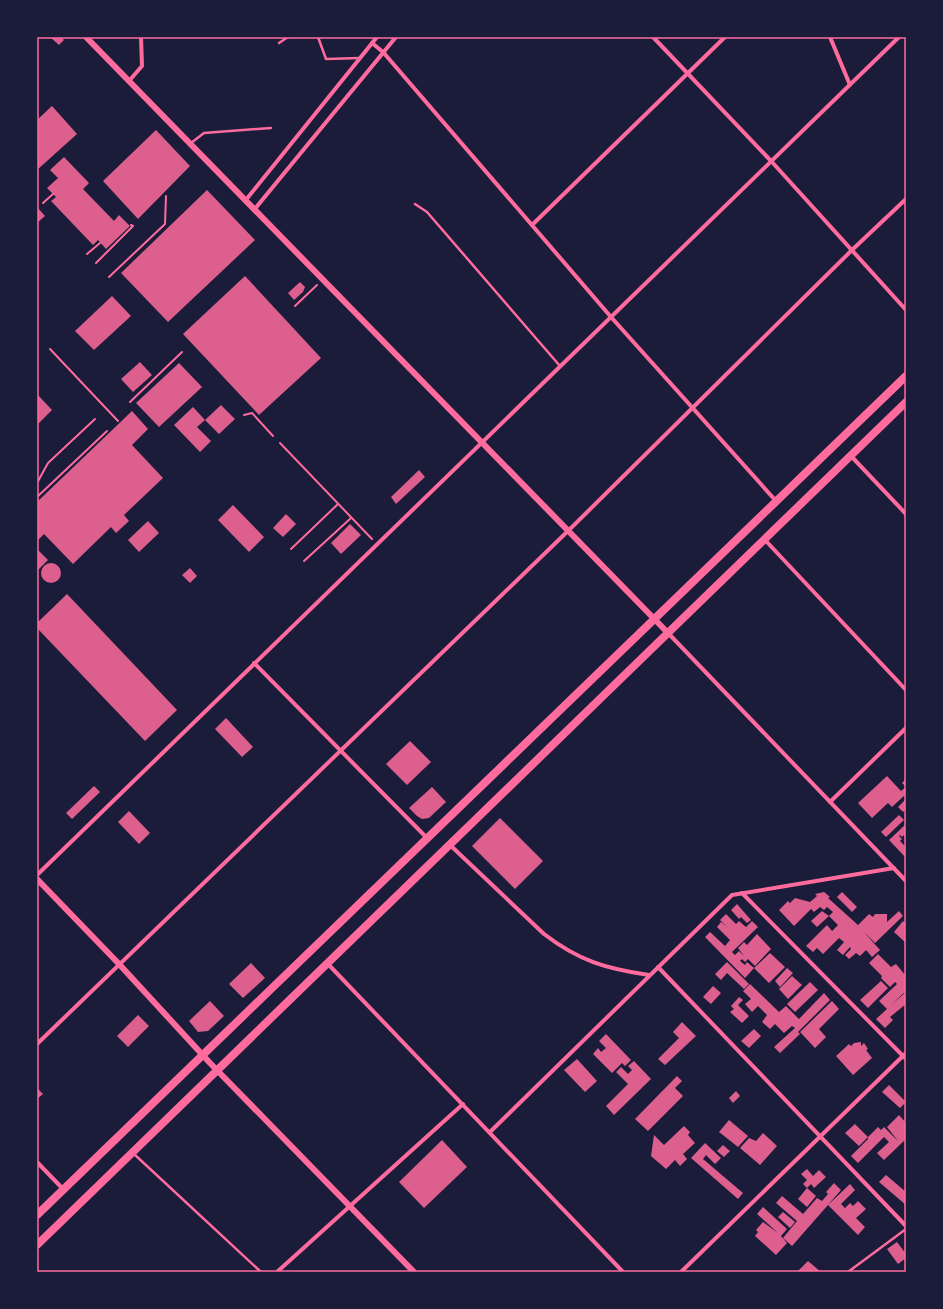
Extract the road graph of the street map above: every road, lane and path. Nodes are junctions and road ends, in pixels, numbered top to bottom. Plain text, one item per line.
1 (86, 37) edge
2 (141, 37) edge
3 (288, 37) edge
4 (318, 37) edge
5 (377, 37) edge
6 (396, 37) edge
7 (653, 37) edge
8 (725, 37) edge
9 (830, 37) edge
10 (899, 37) edge
11 (279, 43) dead end
12 (372, 43) junction
13 (383, 52) junction
14 (360, 58) junction
15 (687, 73) junction
16 (129, 81) junction
17 (850, 85) junction
18 (271, 128) dead end
19 (190, 144) junction
20 (772, 162) junction
21 (53, 194) dead end
22 (166, 196) dead end
23 (906, 199) edge
24 (245, 201) junction
25 (43, 204) dead end
26 (415, 204) dead end
27 (254, 210) junction
28 (132, 224) dead end
29 (532, 225) junction
30 (100, 243) dead end
31 (852, 250) junction
32 (87, 254) dead end
33 (96, 263) dead end
34 (109, 277) dead end
35 (323, 280) junction
36 (295, 306) dead end
37 (906, 310) edge
38 (611, 317) junction
39 (50, 349) dead end
40 (182, 352) dead end
41 (560, 367) junction
42 (906, 376) edge
43 (130, 402) dead end
44 (906, 402) edge
45 (693, 408) junction
46 (244, 415) dead end
47 (95, 419) dead end
48 (118, 421) dead end
49 (107, 431) dead end
50 (273, 436) dead end
51 (280, 443) dead end
52 (481, 443) junction
53 (851, 456) junction
54 (37, 483) edge
55 (37, 497) edge
56 (776, 501) junction
57 (338, 504) junction
58 (906, 514) edge
59 (351, 518) junction
60 (569, 530) junction
61 (765, 540) junction
62 (377, 543) junction
63 (291, 549) dead end
64 (304, 561) dead end
65 (655, 619) junction
66 (669, 634) junction
67 (254, 663) junction
68 (906, 690) edge
69 (906, 728) edge
70 (341, 751) junction
71 (830, 802) junction
72 (427, 838) junction
73 (450, 845) junction
74 (894, 868) junction
75 (37, 875) edge
76 (37, 879) edge
77 (906, 881) edge
78 (742, 893) junction
79 (327, 963) junction
80 (119, 964) junction
81 (658, 967) junction
82 (650, 976) junction
83 (37, 1044) edge
84 (202, 1054) junction
85 (905, 1056) edge
86 (217, 1070) junction
87 (463, 1104) junction
88 (490, 1132) junction
89 (821, 1137) junction
90 (133, 1152) junction
91 (37, 1162) edge
92 (64, 1189) junction
93 (351, 1207) junction
94 (37, 1215) edge
95 (906, 1228) edge
96 (37, 1245) edge
97 (262, 1272) edge
98 (277, 1272) edge
99 (414, 1272) edge
100 (623, 1272) edge
101 (681, 1272) edge
102 (848, 1272) edge

1 - 16 street
2 - 16 street
3 - 11 lane
4 - 14 lane
5 - 12 street
6 - 13 street
7 - 15 street
8 - 15 street
9 - 17 street
10 - 17 street
12 - 13 street
12 - 14 street
13 - 27 street
13 - 29 street
14 - 24 street
15 - 20 street
15 - 29 street
16 - 19 street
17 - 20 street
18 - 19 lane
19 - 24 street
20 - 31 street
20 - 38 street
21 - 25 path
22 - 34 path
23 - 31 street
24 - 27 street
26 - 41 lane
27 - 35 street
28 - 33 path
29 - 38 street
30 - 32 path
31 - 37 street
31 - 45 street
35 - 36 path
35 - 52 street
38 - 41 street
38 - 45 street
39 - 48 path
40 - 43 path
41 - 52 street
42 - 56 main road
44 - 53 main road
45 - 56 street
45 - 60 street
46 - 50 path
47 - 54 path
49 - 55 path
51 - 57 path
52 - 60 street
52 - 62 street
53 - 58 street
53 - 61 main road
56 - 65 main road
57 - 59 path
57 - 63 path
59 - 62 path
59 - 64 path
60 - 65 street
60 - 70 street
61 - 66 main road
61 - 68 street
62 - 67 street
65 - 66 street
65 - 72 main road
66 - 71 street
66 - 73 main road
67 - 70 street
67 - 75 street
69 - 71 street
70 - 72 street
70 - 80 street
71 - 74 street
72 - 84 main road
73 - 79 main road
73 - 82 street
74 - 77 street
74 - 78 street
76 - 80 street
78 - 81 street
78 - 85 street
79 - 86 main road
79 - 87 street
80 - 83 street
80 - 84 street
81 - 82 street
81 - 89 street
82 - 88 street
84 - 86 street
84 - 92 main road
85 - 89 street
86 - 90 main road
86 - 93 street
87 - 88 street
87 - 93 street
88 - 100 street
89 - 95 street
89 - 101 street
90 - 96 main road
90 - 97 lane
91 - 92 street
92 - 94 main road
93 - 98 street
93 - 99 street
95 - 102 lane

